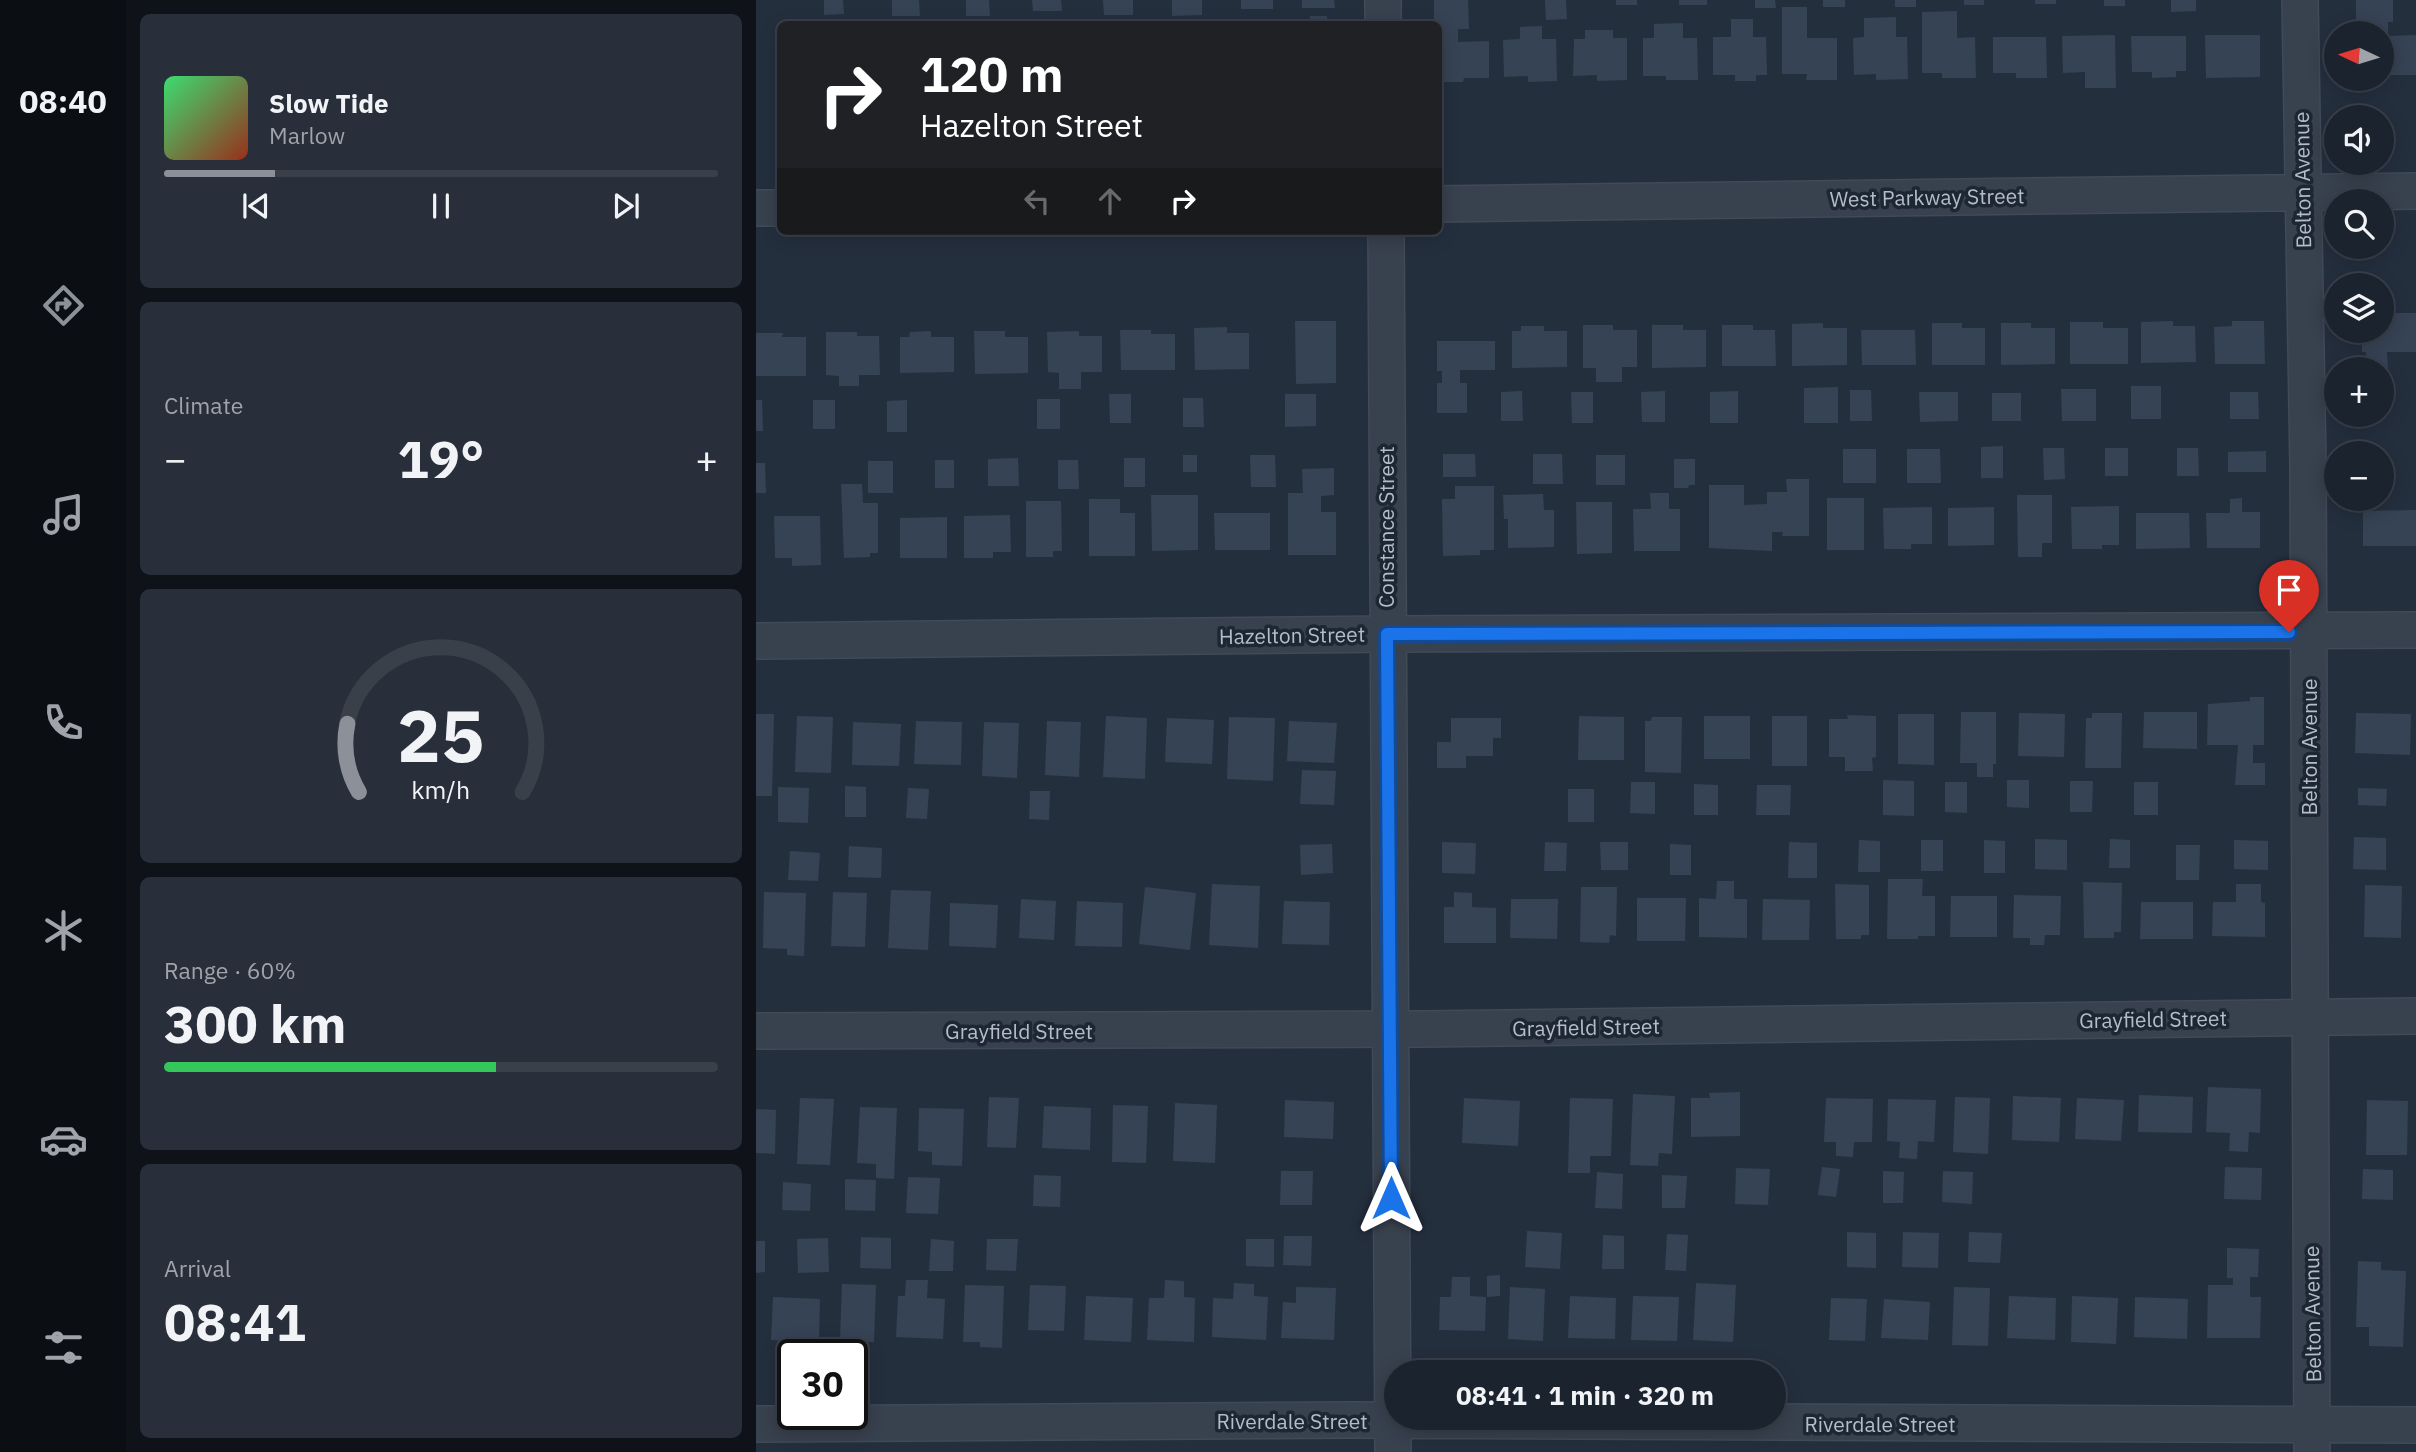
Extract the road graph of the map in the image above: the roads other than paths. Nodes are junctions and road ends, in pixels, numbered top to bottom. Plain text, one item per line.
1 (1382, 0) edge
2 (2300, 0) edge
3 (1383, 21) edge
4 (2302, 191) junction
5 (2416, 191) edge
6 (1442, 204) edge
7 (756, 208) edge
8 (777, 208) edge
9 (1385, 235) edge
10 (2416, 630) edge
11 (2309, 632) junction
12 (1387, 634) junction
13 (756, 641) edge
14 (2416, 1016) edge
15 (2309, 1017) junction
16 (1390, 1029) junction
17 (756, 1031) edge
18 (756, 1424) edge
19 (2416, 1425) edge
20 (1393, 1437) edge
21 (2313, 1439) edge

1 - 3 street
2 - 4 street, Belton Avenue
4 - 5 street, West Parkway Street
4 - 6 street, West Parkway Street
4 - 11 street, Belton Avenue
7 - 8 street
9 - 12 street, Constance Street
10 - 11 street, Hazelton Street
11 - 12 street, Hazelton Street
11 - 15 street, Belton Avenue
12 - 13 street, Hazelton Street
12 - 16 street, Constance Street
14 - 15 street, Grayfield Street
15 - 16 street, Grayfield Street
15 - 21 street, Belton Avenue
16 - 17 street, Grayfield Street
16 - 20 street, Constance Street
18 - 20 street, Riverdale Street
19 - 21 street, Riverdale Street
20 - 21 street, Riverdale Street

